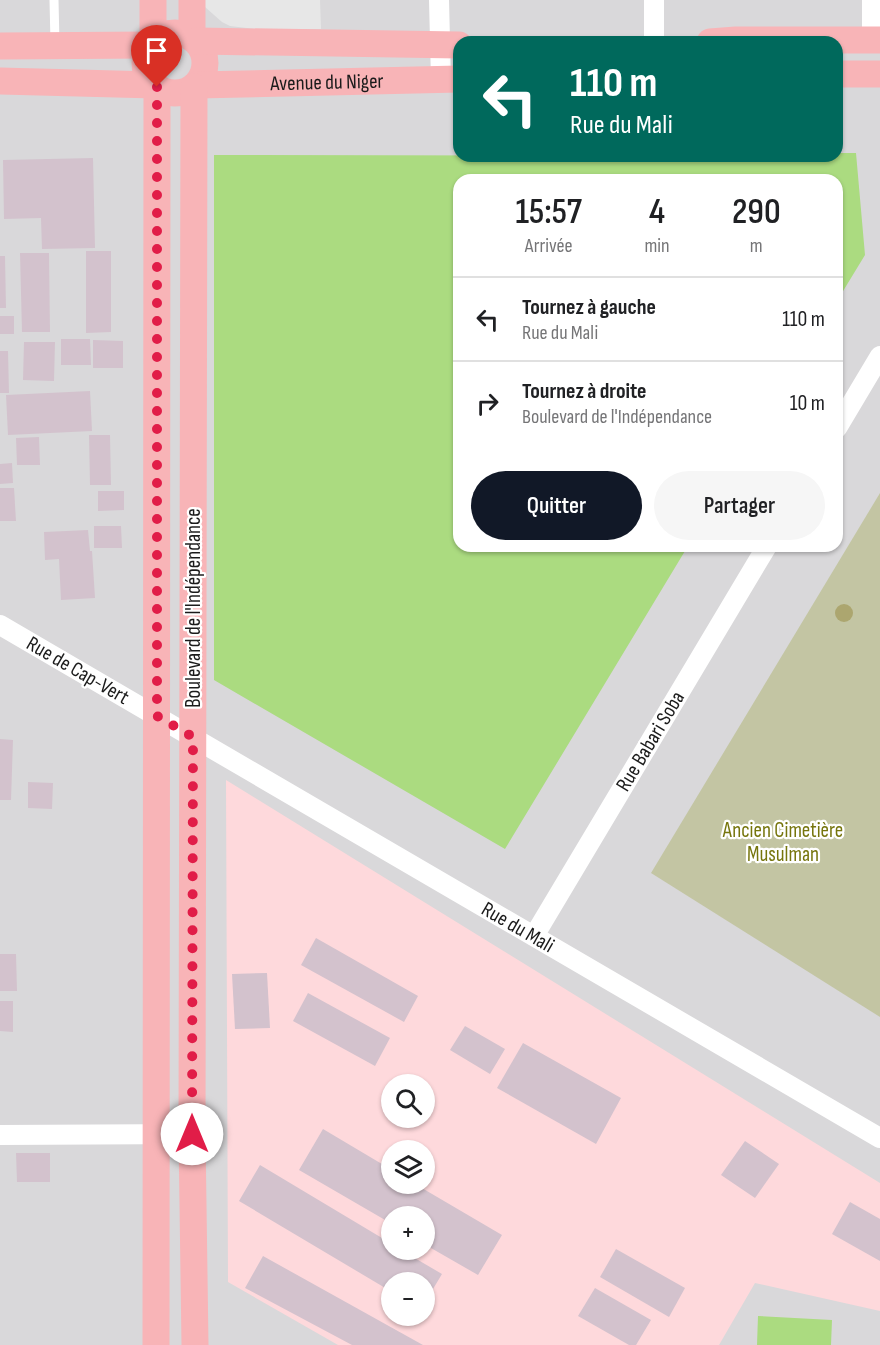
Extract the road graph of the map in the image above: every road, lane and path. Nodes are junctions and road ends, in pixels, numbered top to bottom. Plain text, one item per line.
1 (54, 0) edge
2 (153, 0) edge
3 (192, 0) edge
4 (439, 0) edge
5 (654, 0) edge
6 (872, 0) edge
7 (654, 36) edge
8 (194, 39) junction
9 (843, 40) edge
10 (876, 40) edge
11 (152, 43) junction
12 (55, 45) junction
13 (450, 45) edge
14 (0, 46) edge
15 (843, 74) edge
16 (880, 74) edge
17 (450, 80) edge
18 (0, 81) edge
19 (156, 86) junction
20 (195, 86) junction
21 (880, 356) edge
22 (843, 418) edge
23 (763, 552) edge
24 (0, 625) edge
25 (157, 716) junction
26 (193, 737) junction
27 (534, 936) junction
28 (156, 1134) junction
29 (192, 1134) junction
30 (0, 1135) edge
31 (880, 1138) edge
32 (156, 1345) edge
33 (195, 1345) edge

1 - 12 lane
2 - 11 main road
3 - 8 main road
4 - 13 street
5 - 7 street
6 - 10 street
8 - 11 main road
8 - 13 main road, Avenue du Niger
8 - 20 main road
9 - 10 main road
11 - 12 main road
11 - 19 main road
12 - 14 main road
13 - 17 street
15 - 16 main road
17 - 20 main road, Avenue du Niger
18 - 19 main road
19 - 20 main road
19 - 25 main road, Boulevard de l'Indépendance
20 - 26 main road, Boulevard de l'Indépendance
21 - 22 street
23 - 27 street, Rue Babari Soba
24 - 25 street, Rue de Cap-Vert
25 - 26 street, Rue du Mali
25 - 28 main road, Boulevard de l'Indépendance
26 - 27 street, Rue du Mali
26 - 29 main road, Boulevard de l'Indépendance
27 - 31 street, Rue du Mali
28 - 29 street
28 - 30 street
28 - 32 main road, Boulevard de l'Indépendance
29 - 33 main road, Boulevard de l'Indépendance

